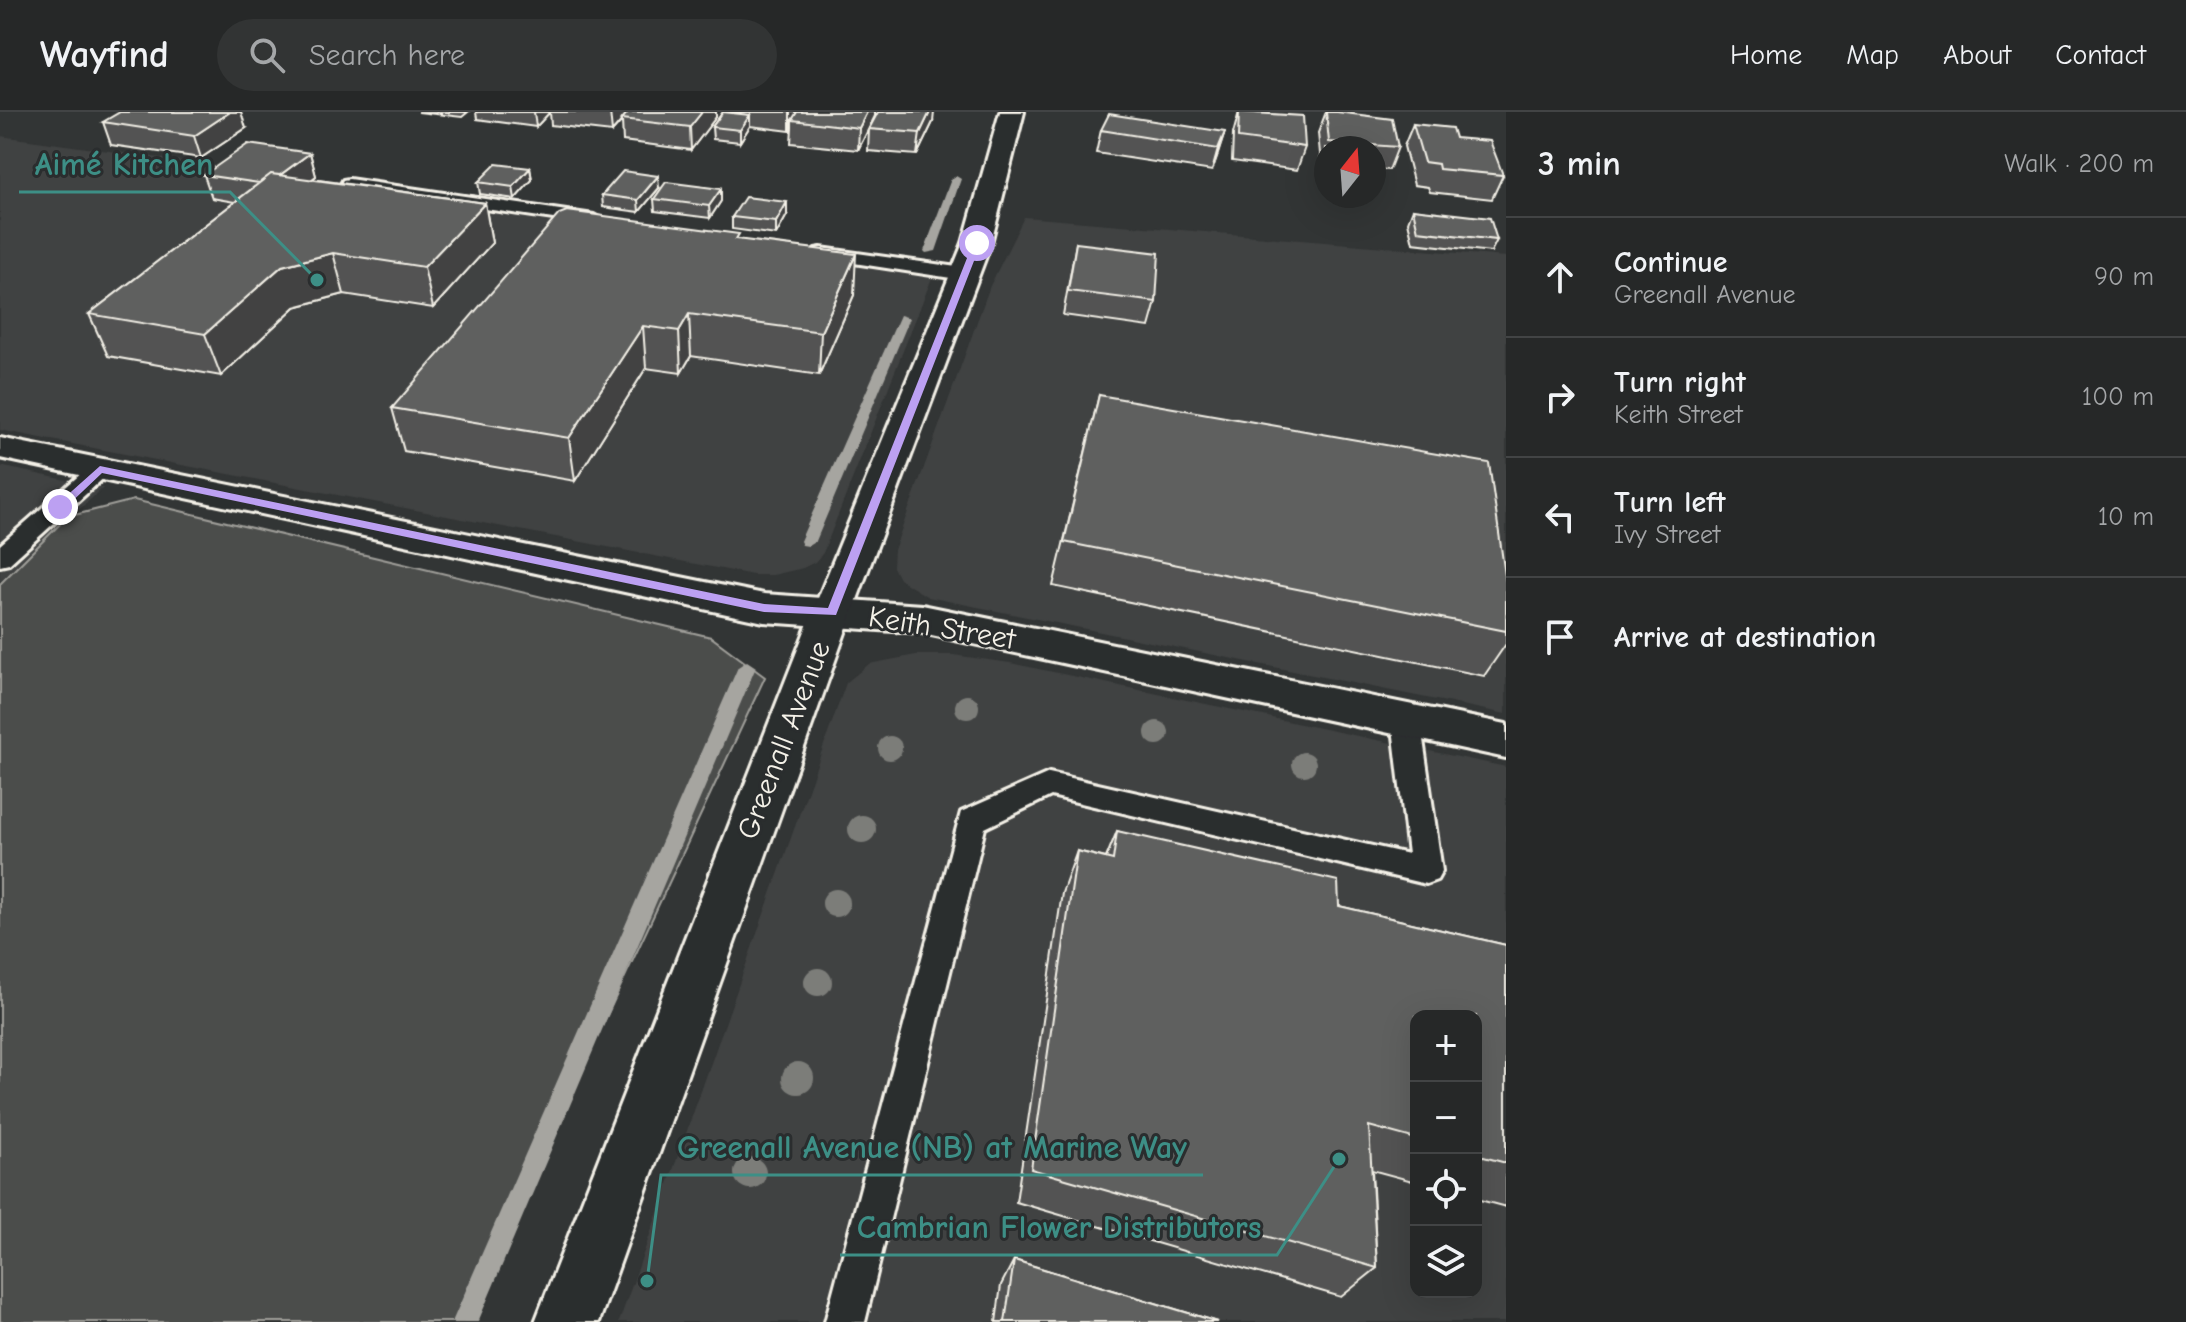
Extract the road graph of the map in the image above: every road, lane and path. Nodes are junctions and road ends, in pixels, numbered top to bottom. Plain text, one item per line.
1 (1012, 112) edge
2 (349, 184) edge
3 (611, 222) edge
4 (796, 249) edge
5 (964, 274) junction
6 (0, 448) edge
7 (100, 469) junction
8 (0, 558) edge
9 (832, 613) junction
10 (1406, 719) junction
11 (1506, 741) edge
12 (567, 1322) edge
13 (845, 1322) edge

1 - 5 street, Greenall Avenue
2 - 3 lane
4 - 5 lane
5 - 9 street, Greenall Avenue
6 - 7 street, Keith Street
7 - 8 lane
7 - 9 street, Keith Street
9 - 10 street, Keith Street
9 - 12 street, Greenall Avenue
10 - 11 street, Keith Street
10 - 13 lane

